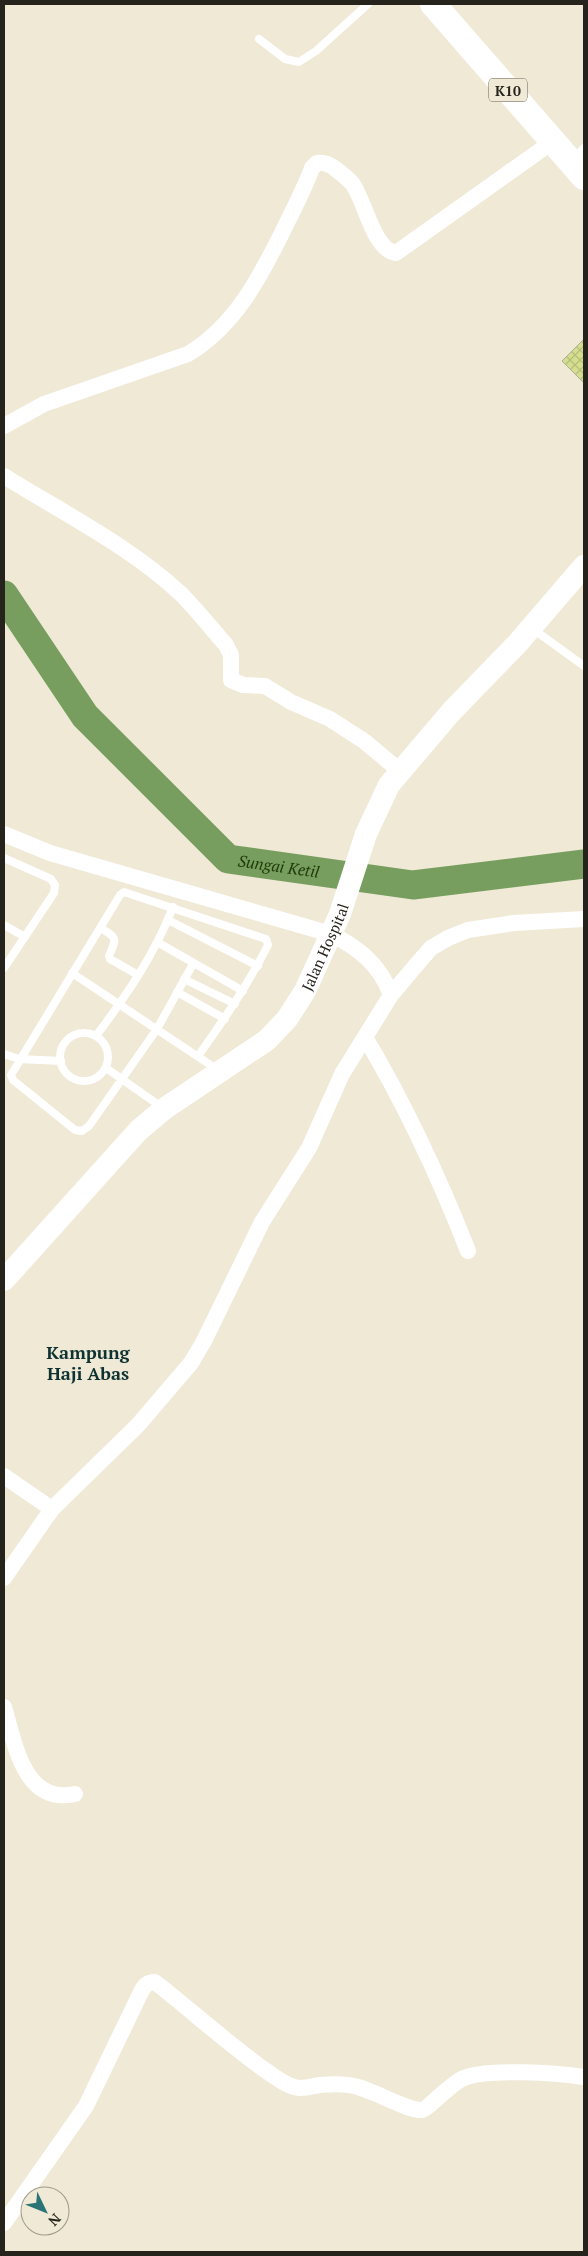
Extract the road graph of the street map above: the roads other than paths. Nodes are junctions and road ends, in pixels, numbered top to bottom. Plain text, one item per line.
1 (368, 4) edge
2 (433, 4) edge
3 (259, 39) dead end
4 (552, 142) junction
5 (580, 162) edge
6 (4, 426) edge
7 (4, 476) edge
8 (584, 566) edge
9 (531, 627) junction
10 (584, 666) edge
11 (400, 771) junction
12 (4, 834) edge
13 (4, 858) edge
14 (173, 907) junction
15 (584, 919) edge
16 (168, 920) junction
17 (4, 925) edge
18 (100, 928) junction
19 (331, 934) junction
20 (25, 937) junction
21 (157, 942) junction
22 (193, 964) junction
23 (258, 966) junction
24 (4, 968) edge
25 (72, 973) junction
26 (138, 975) junction
27 (184, 979) junction
28 (243, 991) junction
29 (177, 992) junction
30 (391, 995) junction
31 (120, 1004) junction
32 (235, 1004) junction
33 (225, 1019) junction
34 (157, 1029) junction
35 (96, 1036) junction
36 (365, 1037) junction
37 (4, 1054) edge
38 (198, 1056) junction
39 (19, 1059) junction
40 (61, 1061) junction
41 (106, 1068) junction
42 (221, 1071) junction
43 (122, 1081) junction
44 (164, 1109) junction
45 (468, 1251) dead end
46 (4, 1280) edge
47 (4, 1476) edge
48 (52, 1509) junction
49 (4, 1578) edge
50 (4, 1707) edge
51 (75, 1794) dead end
52 (584, 2077) edge
53 (4, 2224) edge

1 - 3 lane
2 - 4 main road, K10
4 - 5 main road, K10
4 - 6 street
7 - 11 street
8 - 9 main road, Jalan Hospital
9 - 10 lane
9 - 11 main road, Jalan Hospital
11 - 19 main road, Jalan Hospital
12 - 19 street
13 - 20 lane
14 - 16 lane
14 - 18 lane
14 - 23 lane
15 - 30 street
16 - 21 lane
16 - 23 lane
17 - 20 lane
18 - 25 lane
18 - 26 lane
19 - 30 street
19 - 42 main road, Jalan Hospital
20 - 24 lane
21 - 22 lane
21 - 26 lane
22 - 27 lane
22 - 28 lane
23 - 28 lane
25 - 31 lane
25 - 39 lane
26 - 31 lane
27 - 29 lane
27 - 32 lane
28 - 32 lane
29 - 33 lane
29 - 34 lane
30 - 36 street
31 - 34 lane
31 - 35 lane
32 - 33 lane
33 - 38 lane
34 - 38 lane
34 - 43 lane
35 - 40 lane
35 - 41 lane
36 - 45 street
36 - 48 street
37 - 39 lane
38 - 42 lane
39 - 40 lane
39 - 43 lane
40 - 41 lane
41 - 43 lane
42 - 44 main road, Jalan Hospital
43 - 44 lane
44 - 46 main road, Jalan Hospital
47 - 48 street
48 - 49 street
50 - 51 street
52 - 53 street

